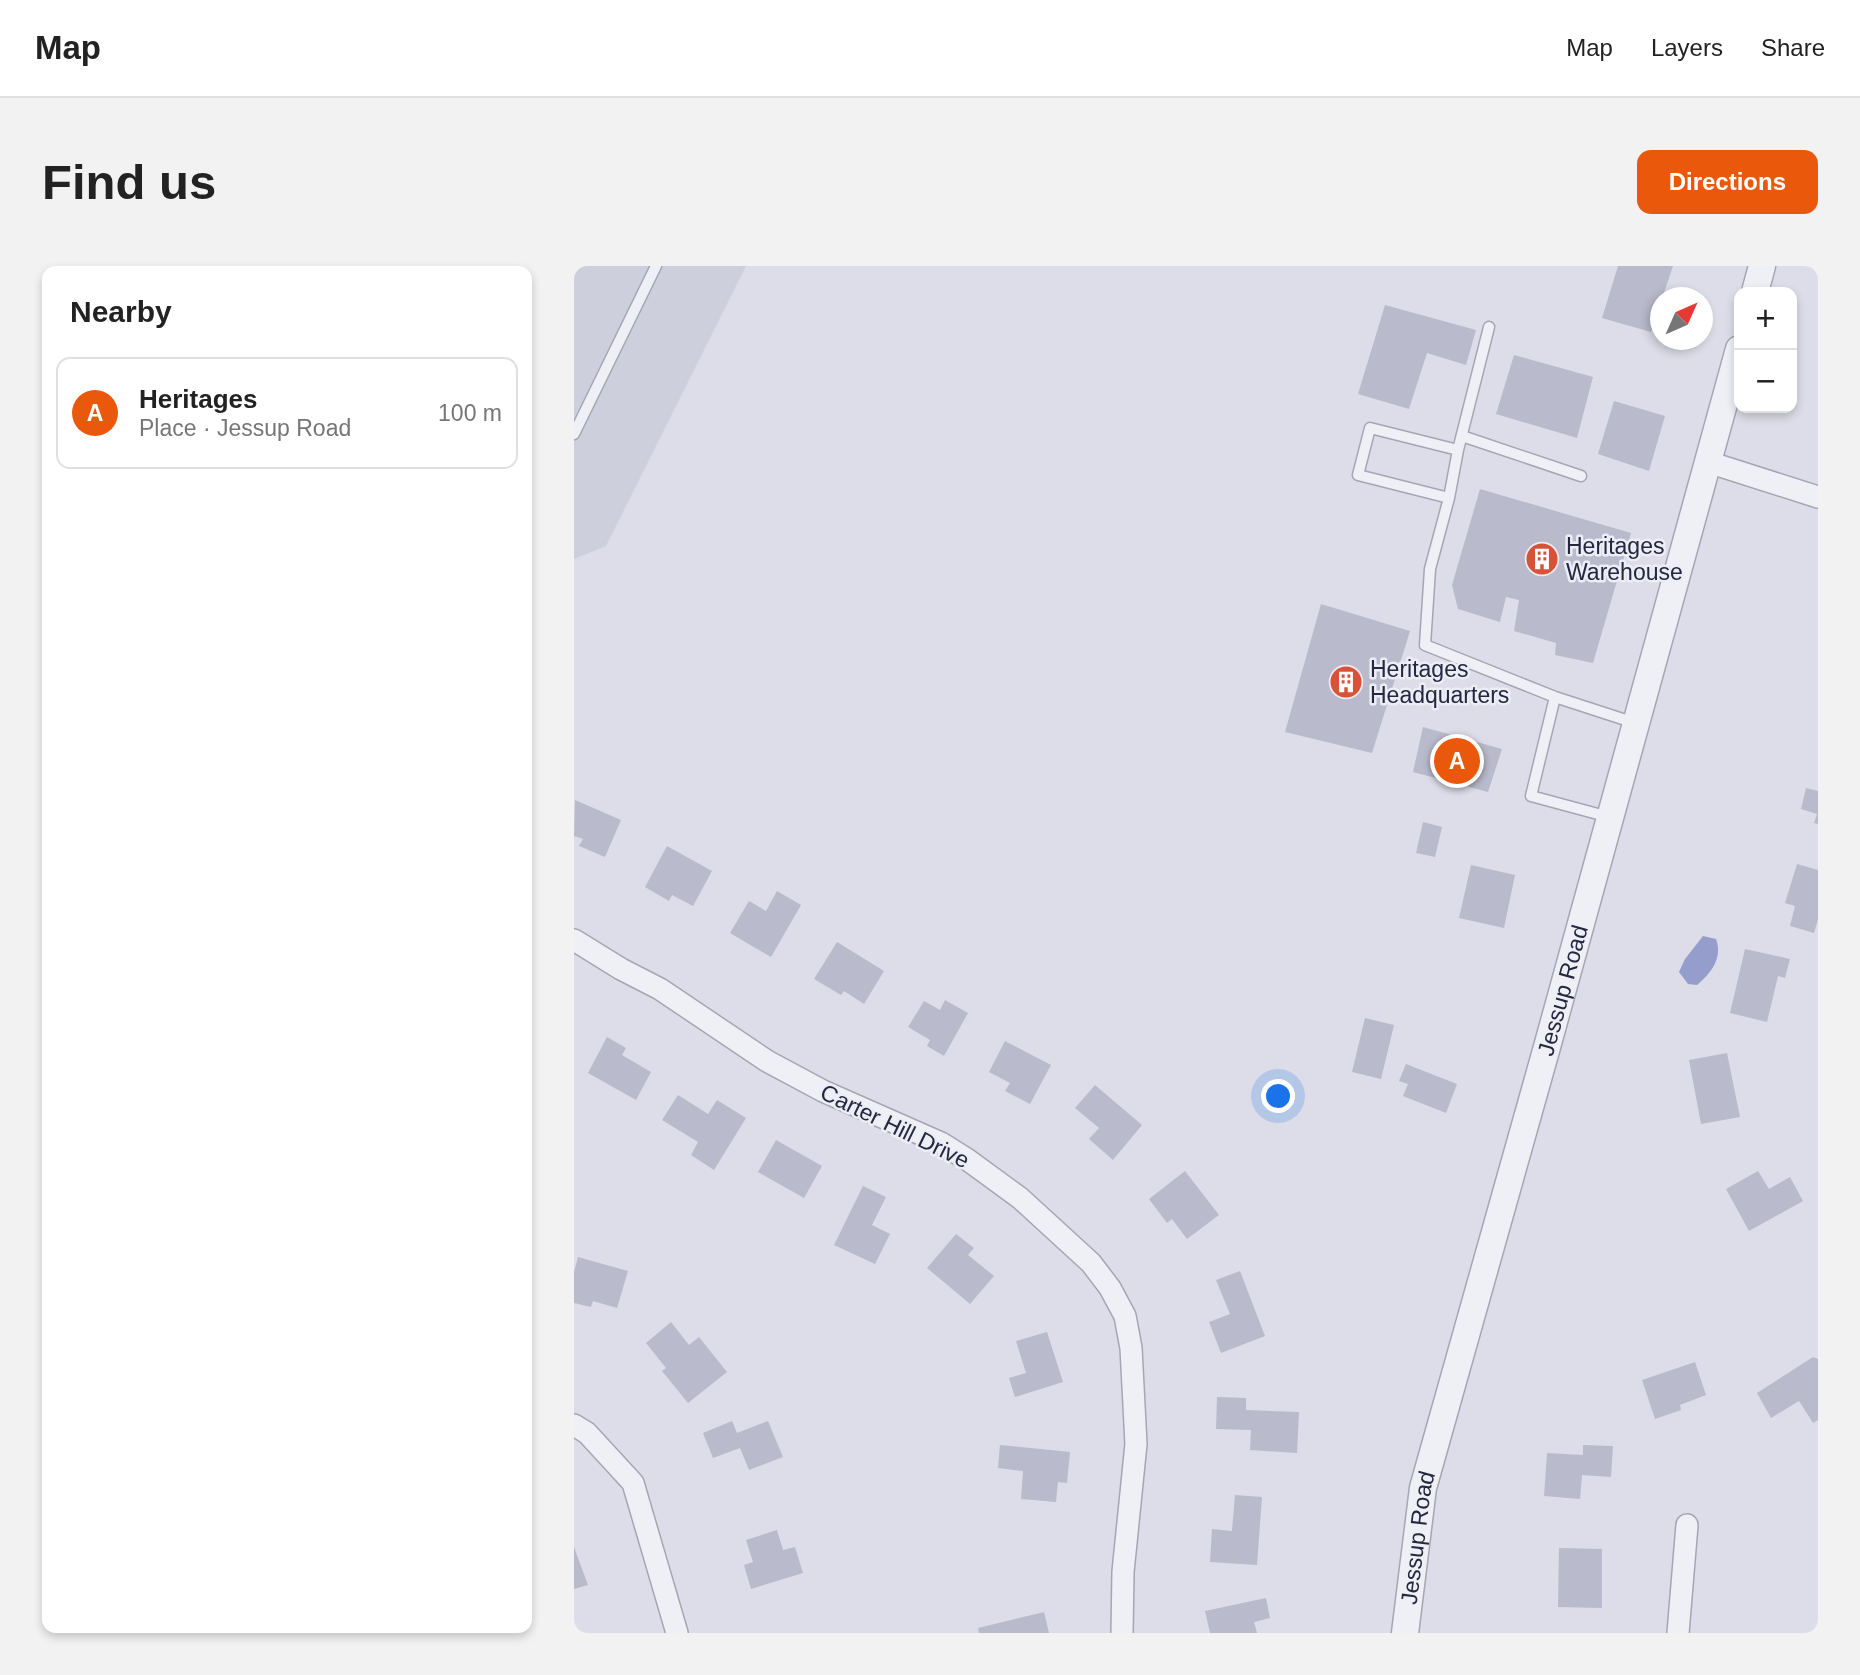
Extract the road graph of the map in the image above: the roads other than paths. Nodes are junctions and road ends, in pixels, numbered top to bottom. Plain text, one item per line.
1 (656, 266) edge
2 (1762, 266) edge
3 (1756, 287) edge
4 (1489, 327) dead end
5 (1739, 350) edge
6 (574, 434) edge
7 (1462, 436) junction
8 (1458, 450) junction
9 (1709, 462) junction
10 (1581, 477) dead end
11 (1818, 497) edge
12 (1449, 498) junction
13 (1555, 698) junction
14 (1635, 723) junction
15 (1609, 817) junction
16 (574, 940) edge
17 (574, 1425) edge
18 (1687, 1525) dead end
19 (677, 1633) edge
20 (1122, 1633) edge
21 (1405, 1633) edge
22 (1678, 1633) edge

1 - 6 lane
2 - 3 street
4 - 7 lane
5 - 9 street, Jessup Road
7 - 8 lane
7 - 10 lane
8 - 12 lane
8 - 12 lane
9 - 11 street
9 - 14 street, Jessup Road
12 - 13 lane
13 - 14 lane
13 - 15 lane
14 - 15 street, Jessup Road
15 - 21 street, Jessup Road
16 - 20 street, Carter Hill Drive
17 - 19 street
18 - 22 street

